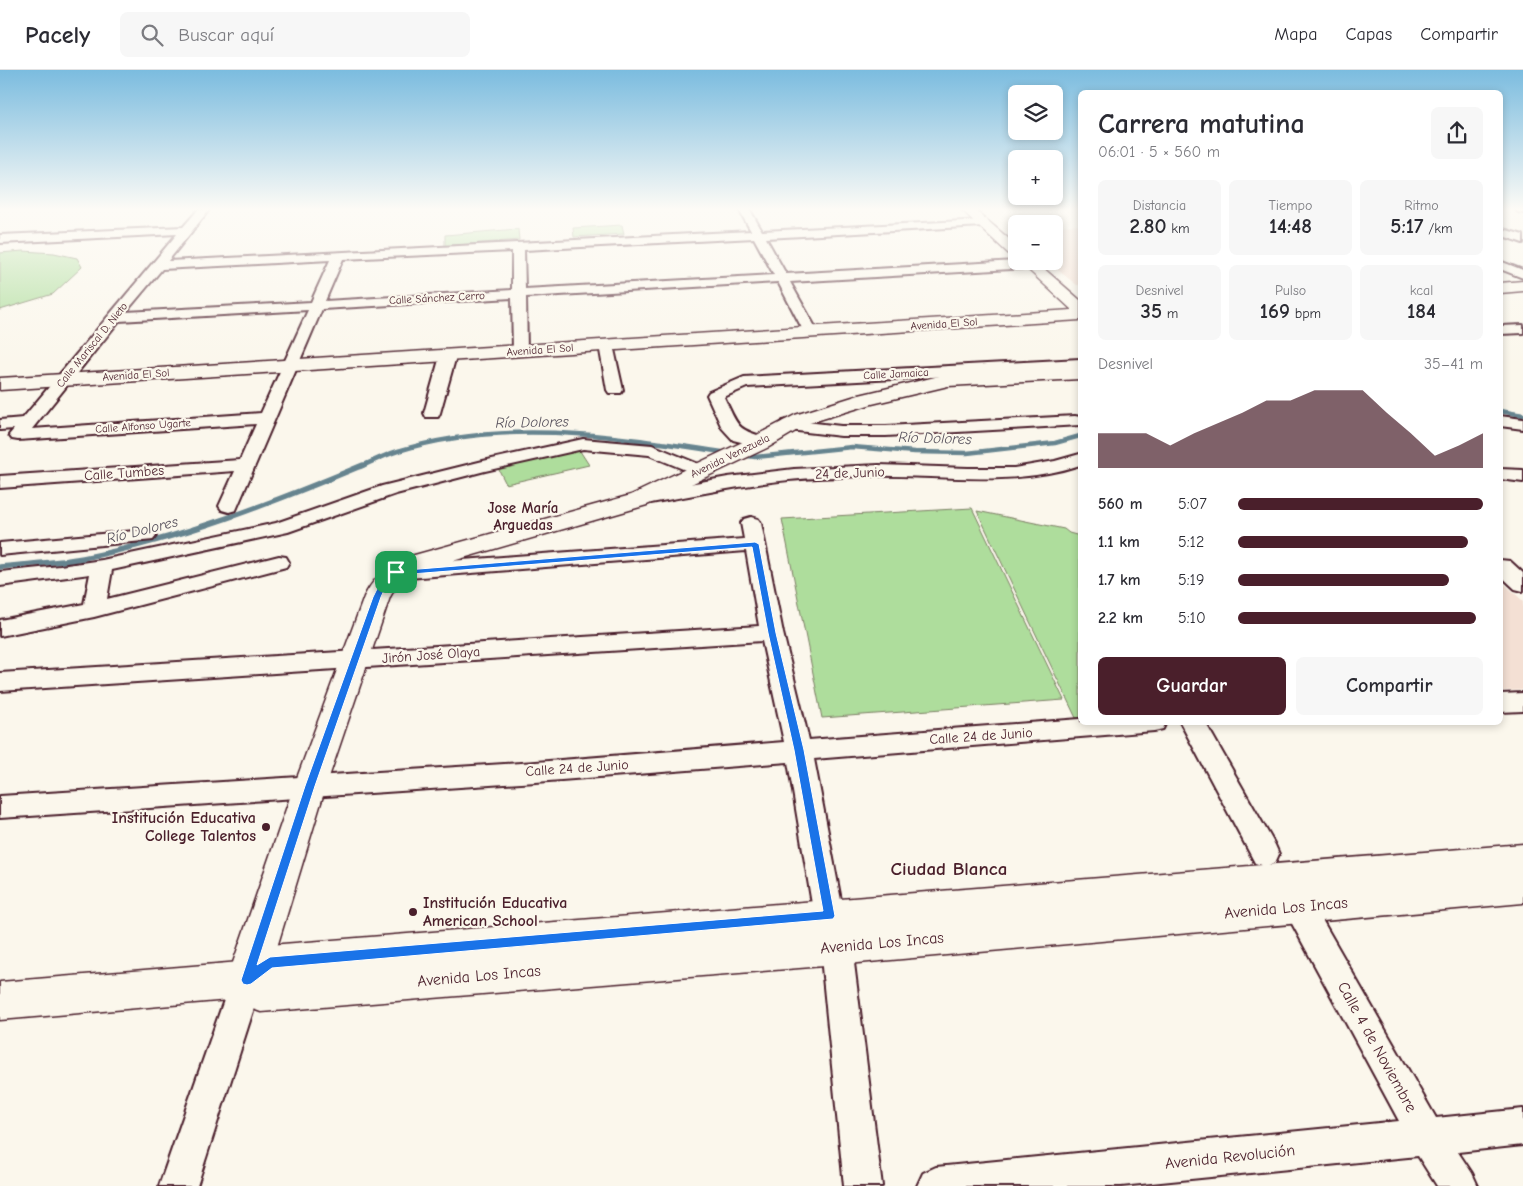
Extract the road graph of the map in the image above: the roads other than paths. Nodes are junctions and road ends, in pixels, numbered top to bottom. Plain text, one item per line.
1 (159, 262) edge
2 (216, 262) edge
3 (335, 262) edge
4 (518, 262) edge
5 (773, 262) edge
6 (1008, 264) edge
7 (157, 265) junction
8 (1503, 266) edge
9 (1035, 270) edge
10 (1523, 274) edge
11 (782, 278) junction
12 (1523, 286) edge
13 (1503, 288) edge
14 (519, 294) junction
15 (317, 305) junction
16 (1078, 307) edge
17 (1078, 315) edge
18 (115, 317) junction
19 (1523, 329) edge
20 (1503, 330) edge
21 (811, 332) junction
22 (606, 345) junction
23 (520, 351) junction
24 (448, 356) junction
25 (1078, 364) edge
26 (291, 365) junction
27 (1078, 373) edge
28 (63, 380) junction
29 (0, 384) edge
30 (615, 390) dead end
31 (432, 413) dead end
32 (268, 418) junction
33 (1075, 421) dead end
34 (1503, 421) edge
35 (1523, 424) edge
36 (0, 425) edge
37 (789, 425) junction
38 (24, 429) junction
39 (757, 443) junction
40 (247, 465) junction
41 (1074, 465) edge
42 (706, 468) junction
43 (1503, 474) edge
44 (1523, 476) edge
45 (0, 482) edge
46 (639, 500) junction
47 (229, 506) dead end
48 (146, 536) dead end
49 (0, 549) edge
50 (278, 562) dead end
51 (102, 566) junction
52 (1509, 568) edge
53 (392, 576) junction
54 (0, 578) edge
55 (1523, 584) edge
56 (94, 610) junction
57 (0, 628) edge
58 (772, 633) junction
59 (355, 660) junction
60 (0, 682) edge
61 (1523, 702) edge
62 (1503, 703) edge
63 (1116, 725) edge
64 (1194, 725) edge
65 (799, 750) junction
66 (310, 786) junction
67 (0, 807) edge
68 (1265, 854) dead end
69 (1523, 859) edge
70 (1523, 887) edge
71 (1298, 907) junction
72 (833, 932) junction
73 (247, 980) junction
74 (0, 1001) edge
75 (1523, 1127) edge
76 (1428, 1138) junction
77 (178, 1186) edge
78 (863, 1186) edge
79 (936, 1186) edge
80 (1459, 1186) edge

1 - 7 street, Calle Mariscal D. Nieto
2 - 7 street
3 - 15 street
4 - 14 street
5 - 11 street
6 - 11 street, Calle Sánchez Cerro
7 - 18 street, Calle Mariscal D. Nieto
8 - 10 street
9 - 16 street
11 - 14 street, Calle Sánchez Cerro
11 - 21 street
12 - 13 street
14 - 15 street, Calle Sánchez Cerro
14 - 23 street
15 - 18 street, Calle Sánchez Cerro
15 - 26 street
17 - 21 street, Avenida El Sol
18 - 28 street, Calle Mariscal D. Nieto
19 - 20 street
21 - 22 street, Avenida El Sol
22 - 23 street, Avenida El Sol
22 - 30 street
23 - 24 street, Avenida El Sol
24 - 26 street, Avenida El Sol
24 - 31 street
25 - 39 street, Calle Jamaica
26 - 28 street, Avenida El Sol
26 - 32 street
27 - 37 street, Avenida Venezuela
28 - 29 street, Avenida El Sol
28 - 38 street, Calle Mariscal D. Nieto
32 - 38 street, Calle Alfonso Ugarte
32 - 40 street
33 - 37 street
34 - 35 street
36 - 38 street, Calle Alfonso Ugarte
37 - 39 street, Avenida Venezuela
39 - 42 street, Avenida Venezuela
40 - 45 street, Calle Tumbes
40 - 47 street
41 - 46 street, 24 de Junio
42 - 46 street, Avenida Venezuela
42 - 51 street
43 - 44 street
46 - 53 street, Avenida Venezuela
48 - 49 street
50 - 56 street
51 - 54 street
51 - 56 street
52 - 55 street
53 - 58 street
53 - 59 street
56 - 57 street
58 - 59 street, Jirón José Olaya
58 - 65 street
59 - 60 street, Jirón José Olaya
59 - 66 street
61 - 62 street
63 - 65 street, Calle 24 de Junio
64 - 68 street
65 - 66 street, Calle 24 de Junio
65 - 72 street
66 - 67 street, Calle 24 de Junio
66 - 73 street
69 - 72 street, Avenida Los Incas
70 - 71 street, Avenida Los Incas
71 - 72 street, Avenida Los Incas
71 - 76 street, Calle 4 de Noviembre
72 - 73 street, Avenida Los Incas
72 - 78 street
73 - 74 street
73 - 77 street
75 - 76 street, Avenida Revolución
76 - 79 street, Avenida Revolución
76 - 80 street, Calle 4 de Noviembre

